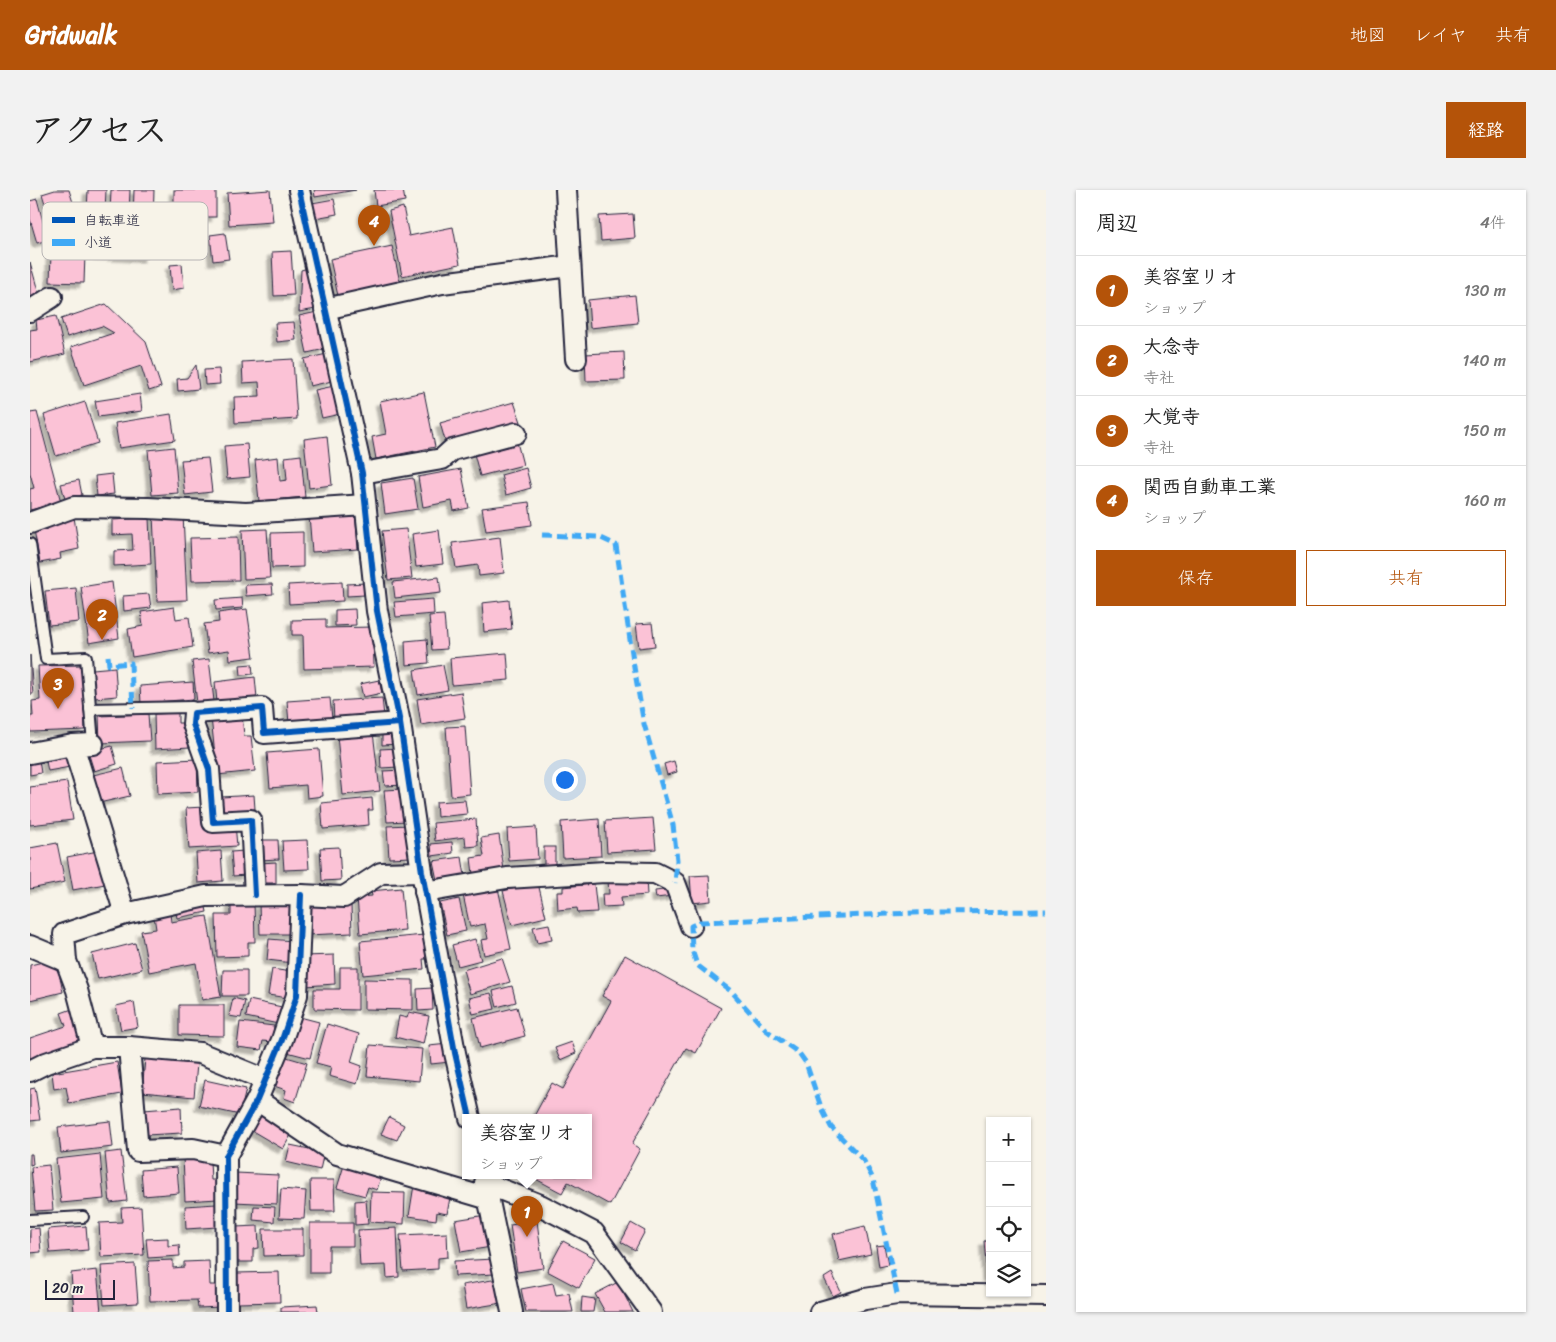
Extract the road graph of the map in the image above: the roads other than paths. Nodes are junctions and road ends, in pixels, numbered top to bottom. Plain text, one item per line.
1 (299, 190) edge
2 (566, 190) edge
3 (570, 266) junction
4 (52, 297) dead end
5 (326, 309) junction
6 (30, 311) edge
7 (576, 359) dead end
8 (516, 433) dead end
9 (362, 473) junction
10 (365, 506) junction
11 (30, 523) edge
12 (30, 544) edge
13 (90, 709) junction
14 (194, 712) junction
15 (400, 723) junction
16 (93, 744) joint
17 (73, 745) junction
18 (30, 753) edge
19 (423, 882) junction
20 (301, 894) junction
21 (255, 895) junction
22 (125, 914) junction
23 (691, 926) dead end
24 (30, 946) edge
25 (66, 961) junction
26 (92, 1047) junction
27 (129, 1047) junction
28 (30, 1071) edge
29 (266, 1080) junction
30 (257, 1100) junction
31 (469, 1114) edge
32 (226, 1156) junction
33 (486, 1186) edge
34 (83, 1217) dead end
35 (30, 1220) edge
36 (1046, 1296) edge
37 (227, 1312) edge
38 (512, 1312) edge
39 (651, 1312) edge
40 (820, 1312) edge

1 - 5 street
2 - 3 street
3 - 5 street
3 - 7 street
4 - 6 street
5 - 9 street
8 - 9 street
9 - 10 street
10 - 11 street
10 - 15 street
12 - 13 lane
13 - 14 lane
13 - 16 lane
14 - 15 street
14 - 21 street
15 - 19 street
16 - 17 street
17 - 18 street
17 - 22 street
19 - 20 street
19 - 23 street
19 - 31 street
20 - 21 street
20 - 29 street
21 - 22 street
22 - 25 street
24 - 25 street
25 - 26 street
26 - 27 street
26 - 28 street
27 - 29 street
27 - 32 street
29 - 30 street
30 - 32 street
30 - 33 street
32 - 37 street
33 - 38 street
33 - 39 street
34 - 35 lane
36 - 40 street

